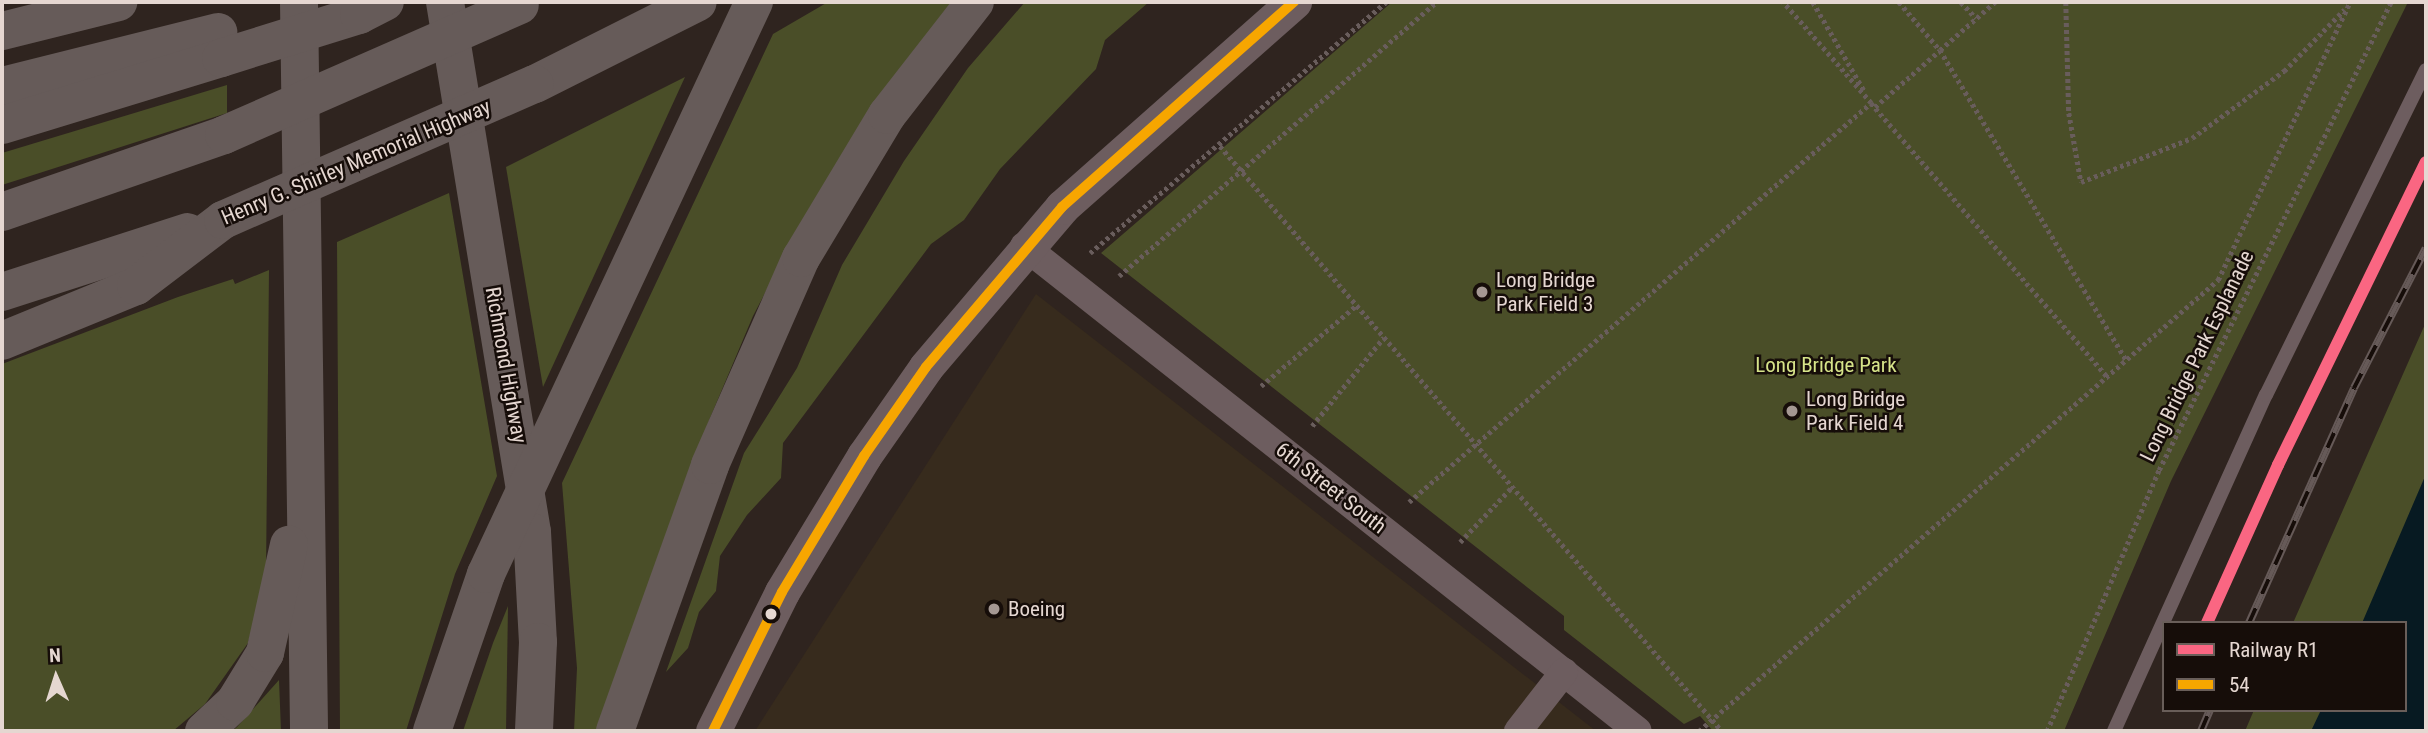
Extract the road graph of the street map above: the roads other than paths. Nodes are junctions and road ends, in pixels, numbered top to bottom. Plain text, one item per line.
1 (118, 2) edge
2 (299, 2) edge
3 (324, 2) edge
4 (385, 2) edge
5 (445, 2) edge
6 (698, 2) edge
7 (754, 2) edge
8 (975, 2) edge
9 (1294, 2) edge
10 (524, 4) edge
11 (2, 31) edge
12 (220, 45) junction
13 (2426, 70) edge
14 (2, 86) edge
15 (2, 125) edge
16 (2, 212) edge
17 (223, 220) junction
18 (1024, 246) junction
19 (2, 292) edge
20 (2, 341) edge
21 (305, 453) junction
22 (2164, 621) edge
23 (2162, 625) edge
24 (1564, 672) junction
25 (204, 731) edge
26 (309, 731) edge
27 (432, 731) edge
28 (534, 731) edge
29 (615, 731) edge
30 (713, 731) edge
31 (1518, 731) edge
32 (1638, 731) edge
33 (2114, 731) edge

1 - 11 highway
2 - 21 highway
3 - 12 highway
4 - 12 highway, bridge
5 - 28 highway, Richmond Highway
6 - 17 highway, Henry G. Shirley Memorial Highway, bridge
7 - 27 highway, bridge
8 - 29 highway
9 - 18 street
10 - 16 highway, bridge
12 - 14 highway
12 - 15 highway
13 - 22 lane
17 - 19 highway, Henry G. Shirley Memorial Highway
17 - 20 highway
18 - 24 street, 6th Street South
18 - 30 street
21 - 25 highway
21 - 26 highway
23 - 33 lane
24 - 31 street
24 - 32 street, 6th Street South

